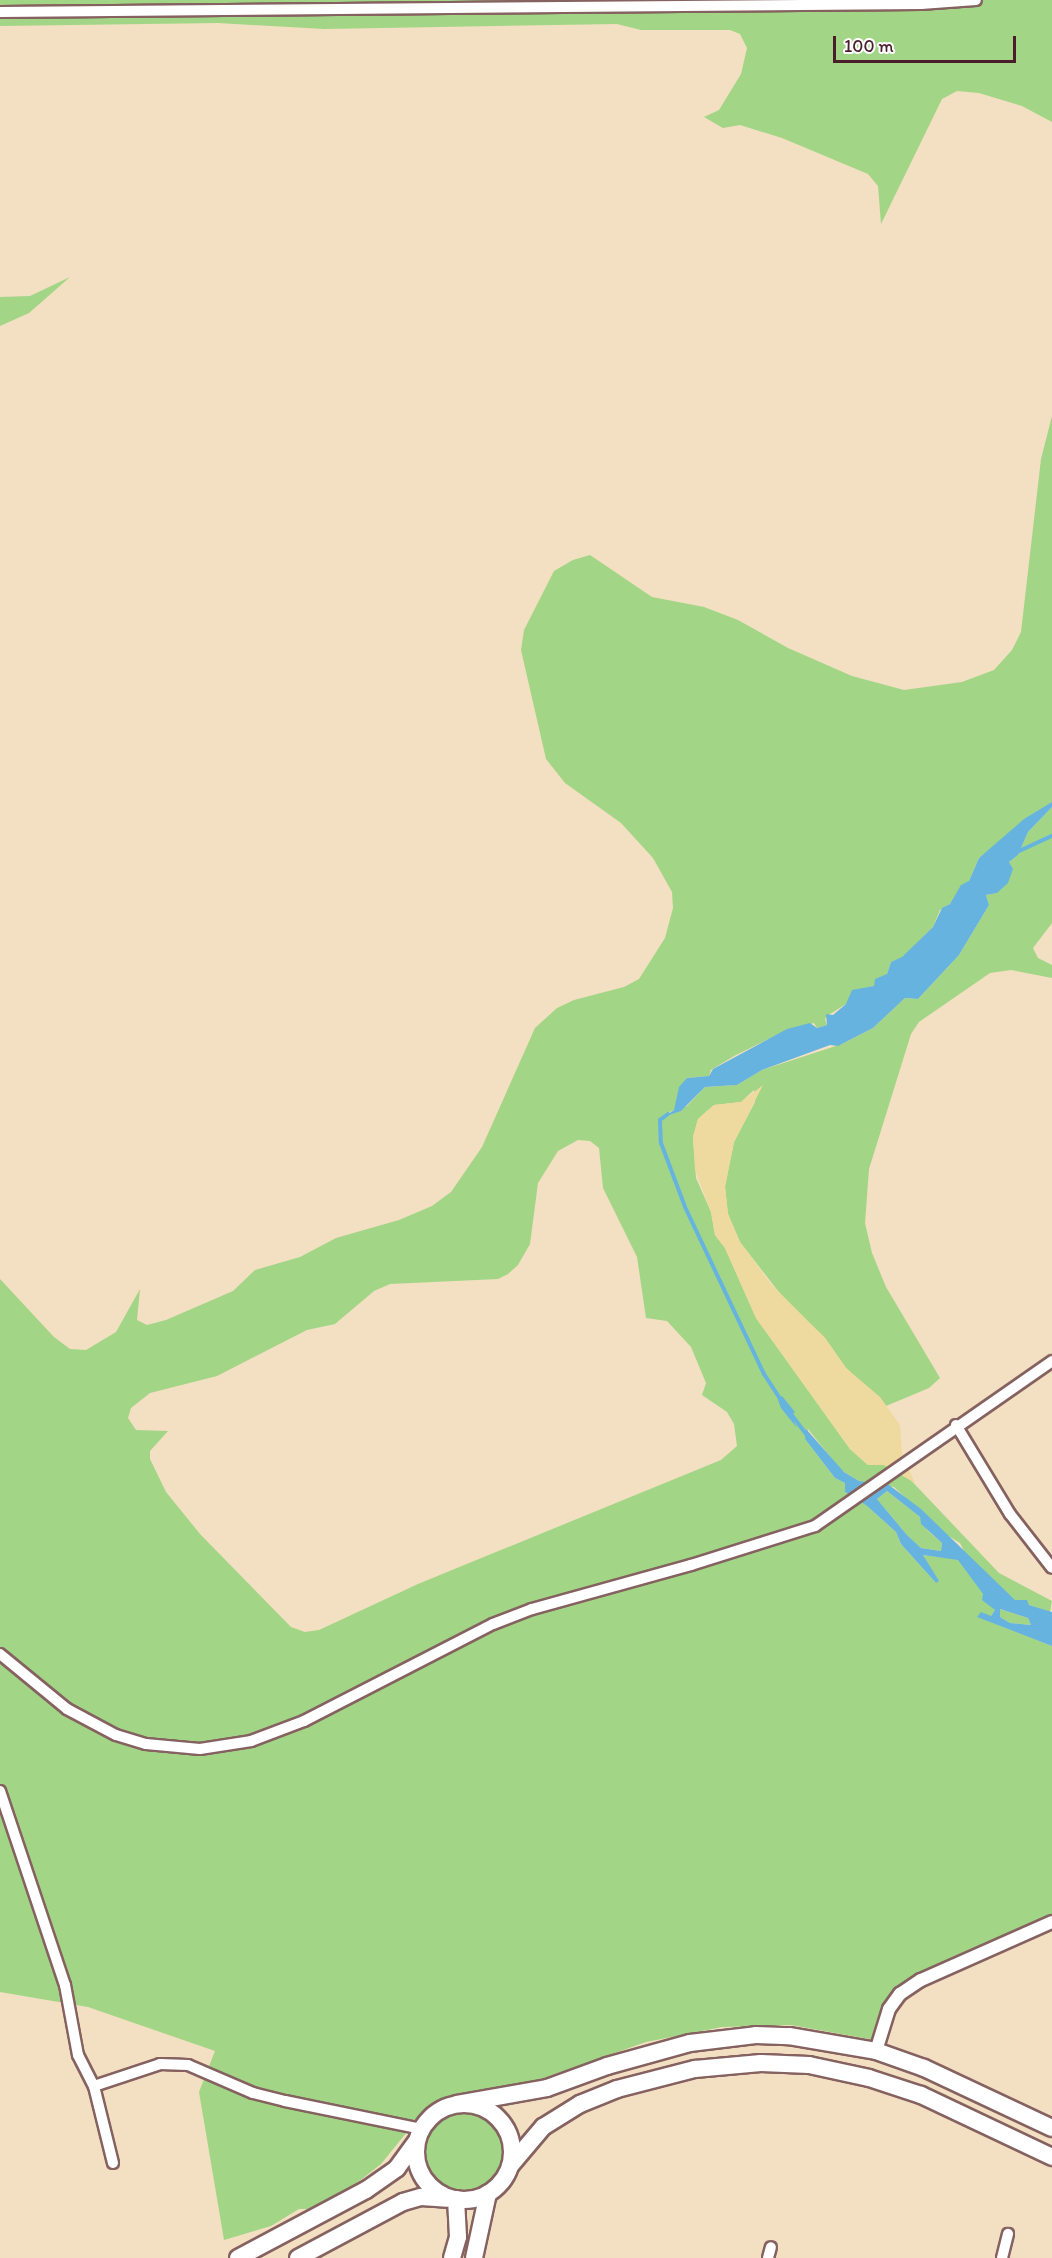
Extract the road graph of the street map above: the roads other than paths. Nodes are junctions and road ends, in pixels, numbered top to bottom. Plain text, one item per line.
1 (976, 0) edge
2 (0, 12) edge
3 (1052, 1361) edge
4 (956, 1425) junction
5 (1052, 1568) edge
6 (0, 1654) edge
7 (0, 1791) edge
8 (1052, 1922) edge
9 (876, 2051) junction
10 (94, 2086) junction
11 (457, 2104) junction
12 (1052, 2128) edge
13 (419, 2136) junction
14 (1052, 2157) edge
15 (113, 2163) dead end
16 (510, 2166) junction
17 (488, 2193) junction
18 (456, 2199) junction
19 (1008, 2234) dead end
20 (238, 2258) edge
21 (298, 2258) edge
22 (452, 2258) edge
23 (474, 2258) edge
24 (1002, 2258) edge

1 - 2 street
3 - 4 street
4 - 5 street
4 - 6 street
7 - 10 street
8 - 9 street
9 - 11 main road
9 - 12 main road
10 - 13 street
10 - 15 street
11 - 13 main road
11 - 16 main road
13 - 18 main road
13 - 20 main road
14 - 16 main road
16 - 17 main road
17 - 18 main road
17 - 23 main road
18 - 21 main road
18 - 22 main road
19 - 24 street

